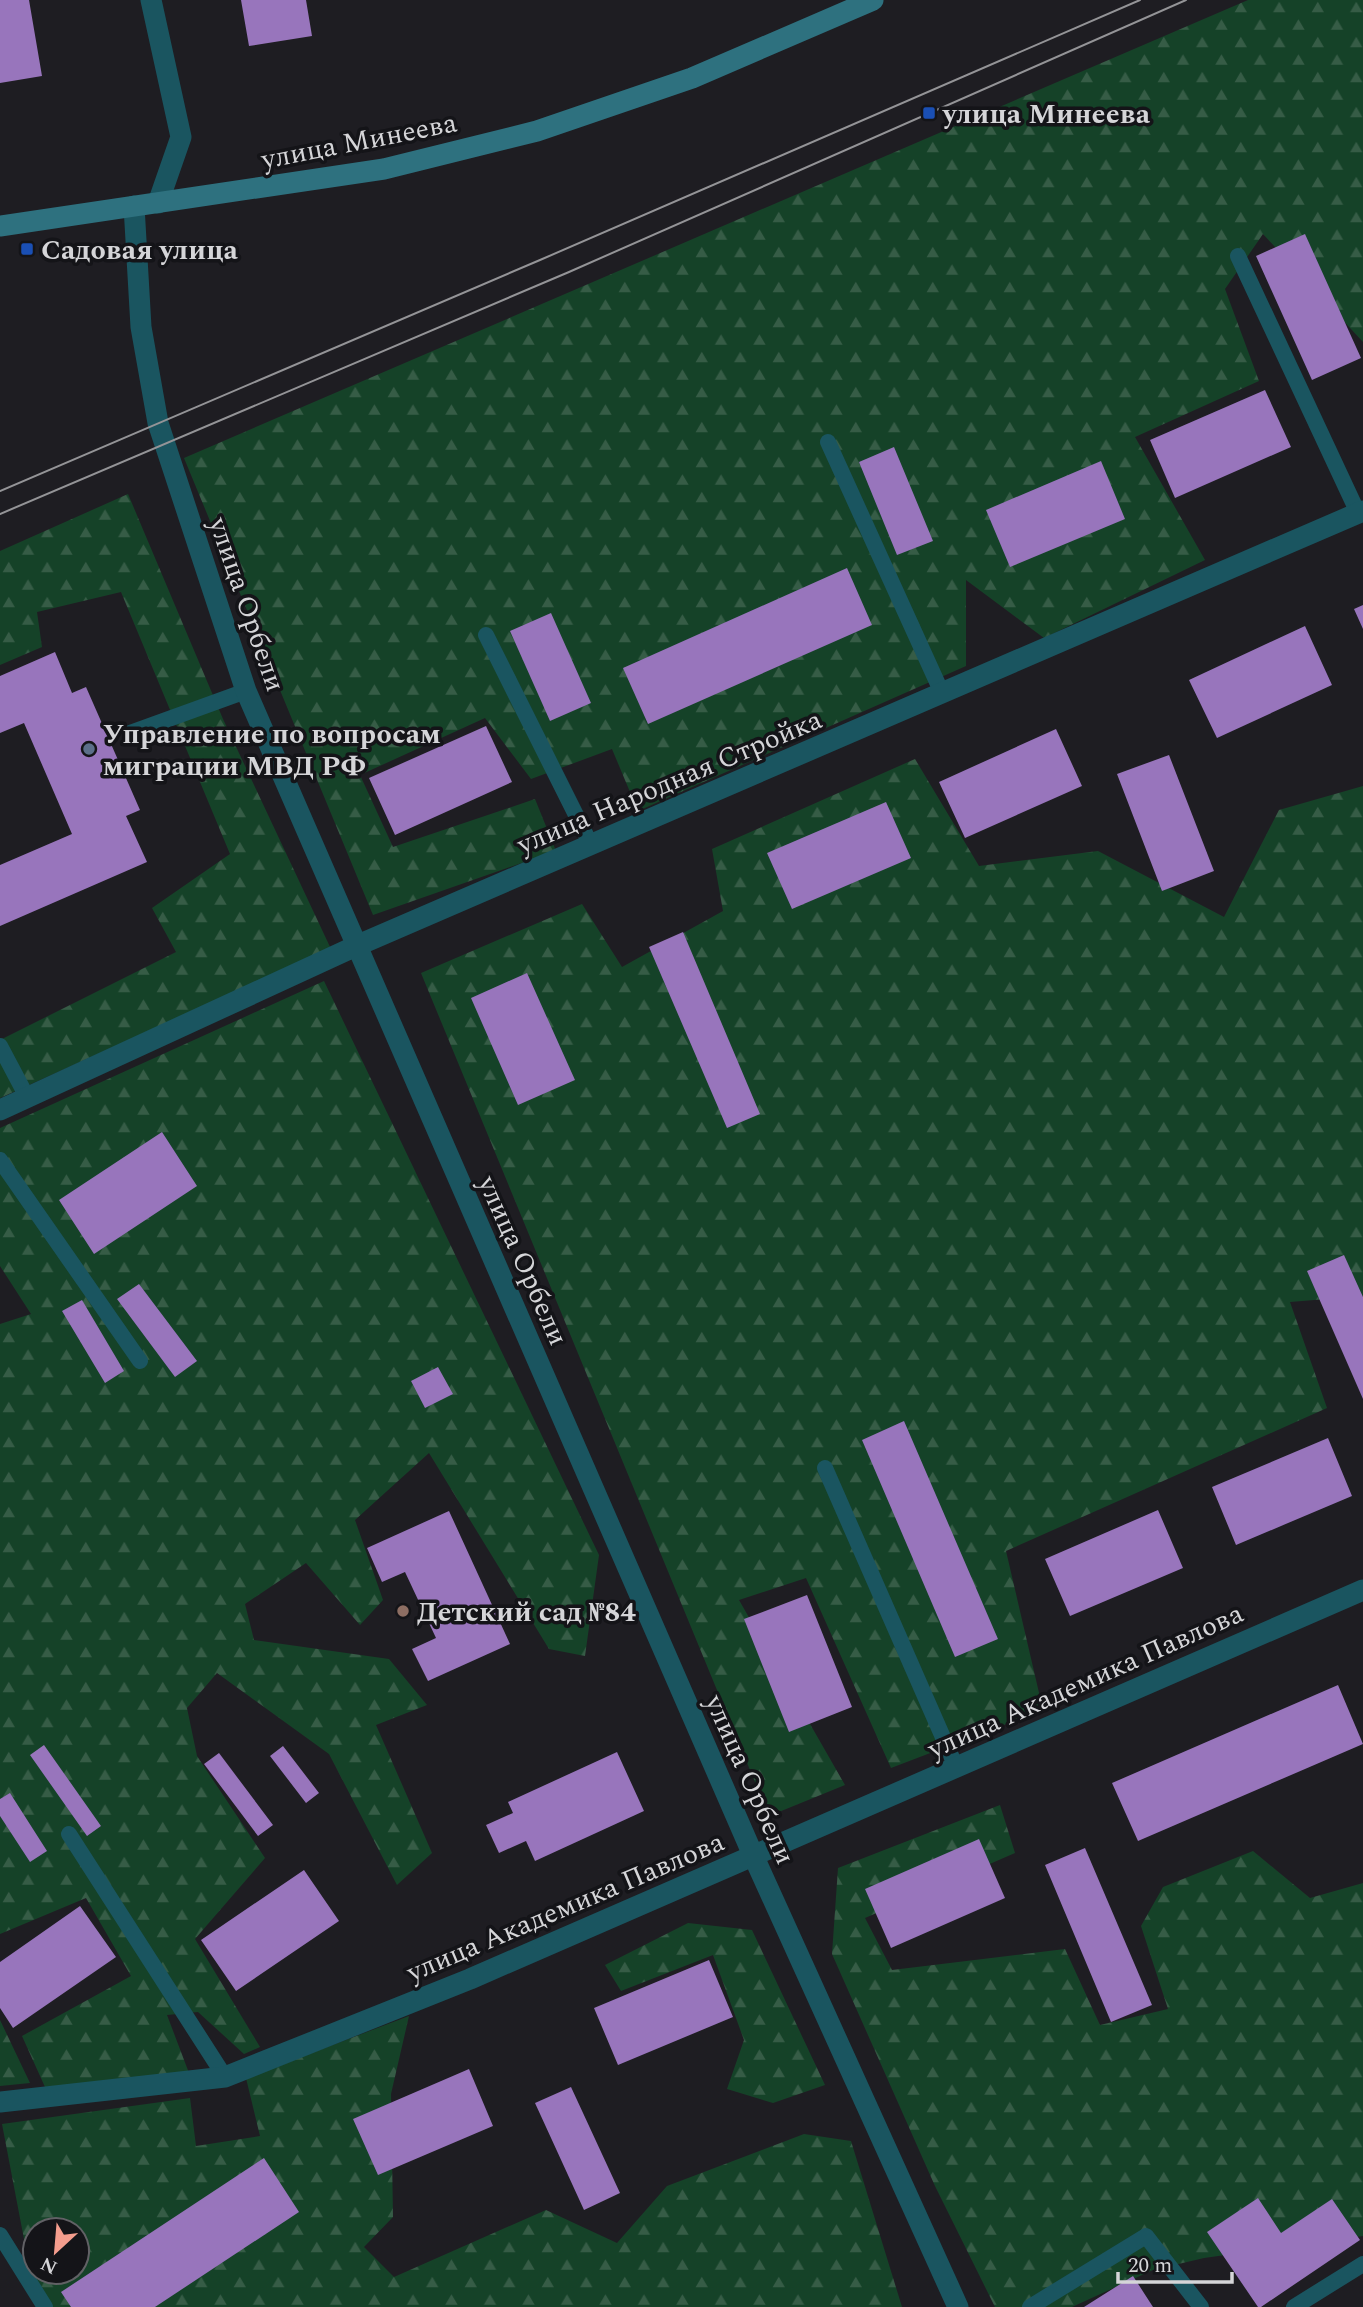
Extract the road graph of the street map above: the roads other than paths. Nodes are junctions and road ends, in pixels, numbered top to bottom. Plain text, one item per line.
1 (151, 0) edge
2 (873, 0) edge
3 (158, 202) junction
4 (134, 206) junction
5 (0, 226) edge
6 (1238, 256) dead end
7 (828, 442) dead end
8 (1361, 512) edge
9 (485, 635) dead end
10 (247, 691) junction
11 (942, 693) junction
12 (130, 733) dead end
13 (591, 845) junction
14 (356, 946) junction
15 (0, 1046) edge
16 (27, 1097) junction
17 (0, 1110) edge
18 (0, 1160) edge
19 (140, 1361) dead end
20 (825, 1468) dead end
21 (1363, 1590) edge
22 (956, 1767) junction
23 (69, 1833) dead end
24 (754, 1855) junction
25 (225, 2077) junction
26 (0, 2102) edge
27 (0, 2235) edge
28 (1363, 2264) edge
29 (45, 2307) edge
30 (958, 2307) edge
31 (1030, 2307) edge
32 (1201, 2307) edge
33 (1294, 2307) edge

1 - 3 street
2 - 3 main road, улица Минеева
3 - 4 main road, улица Минеева
4 - 5 main road, улица Минеева
4 - 10 street, улица Орбели
6 - 8 lane
7 - 11 lane
8 - 11 street, улица Народная Стройка
9 - 13 lane
10 - 12 lane
10 - 14 street, улица Орбели
11 - 13 street, улица Народная Стройка
13 - 14 street, улица Народная Стройка
14 - 16 street, улица Народная Стройка
14 - 24 street, улица Орбели
15 - 16 lane
16 - 17 street, улица Народная Стройка
18 - 19 lane
20 - 22 lane
21 - 22 street, улица Академика Павлова
22 - 24 street, улица Академика Павлова
23 - 25 lane
24 - 25 street, улица Академика Павлова
24 - 30 street, улица Орбели
25 - 26 street, улица Академика Павлова
27 - 29 lane
28 - 33 lane
31 - 32 lane

